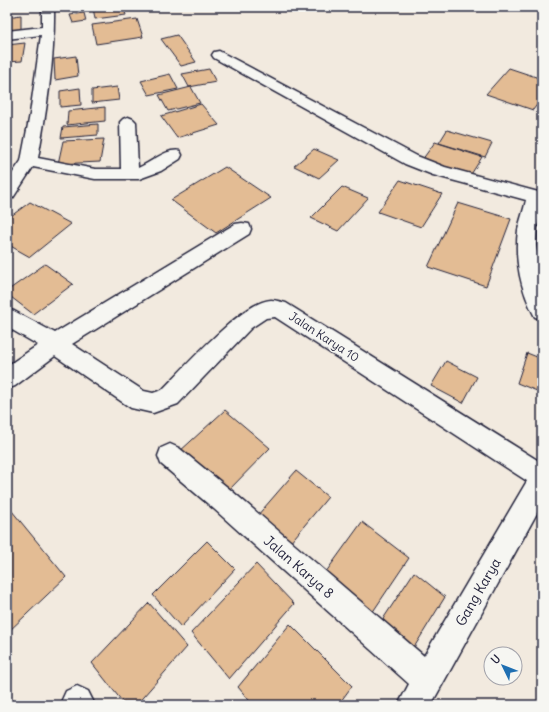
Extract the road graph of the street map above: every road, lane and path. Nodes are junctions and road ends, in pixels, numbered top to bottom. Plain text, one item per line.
1 (48, 7) edge
2 (48, 30) junction
3 (7, 35) edge
4 (219, 55) dead end
5 (128, 122) dead end
6 (174, 155) dead end
7 (29, 161) junction
8 (130, 174) junction
9 (7, 194) edge
10 (539, 198) edge
11 (242, 229) dead end
12 (542, 311) edge
13 (7, 317) edge
14 (55, 344) junction
15 (7, 379) edge
16 (170, 456) dead end
17 (542, 478) edge
18 (421, 692) edge

1 - 2 street
2 - 3 street
2 - 7 street
4 - 10 street
5 - 8 street
6 - 8 street
7 - 8 street
7 - 9 street
10 - 12 street
11 - 14 street
13 - 14 street, Jalan Karya 10
14 - 15 street
14 - 17 street, Jalan Karya 10
16 - 18 street, Jalan Karya 8
17 - 18 street, Gang Karya

